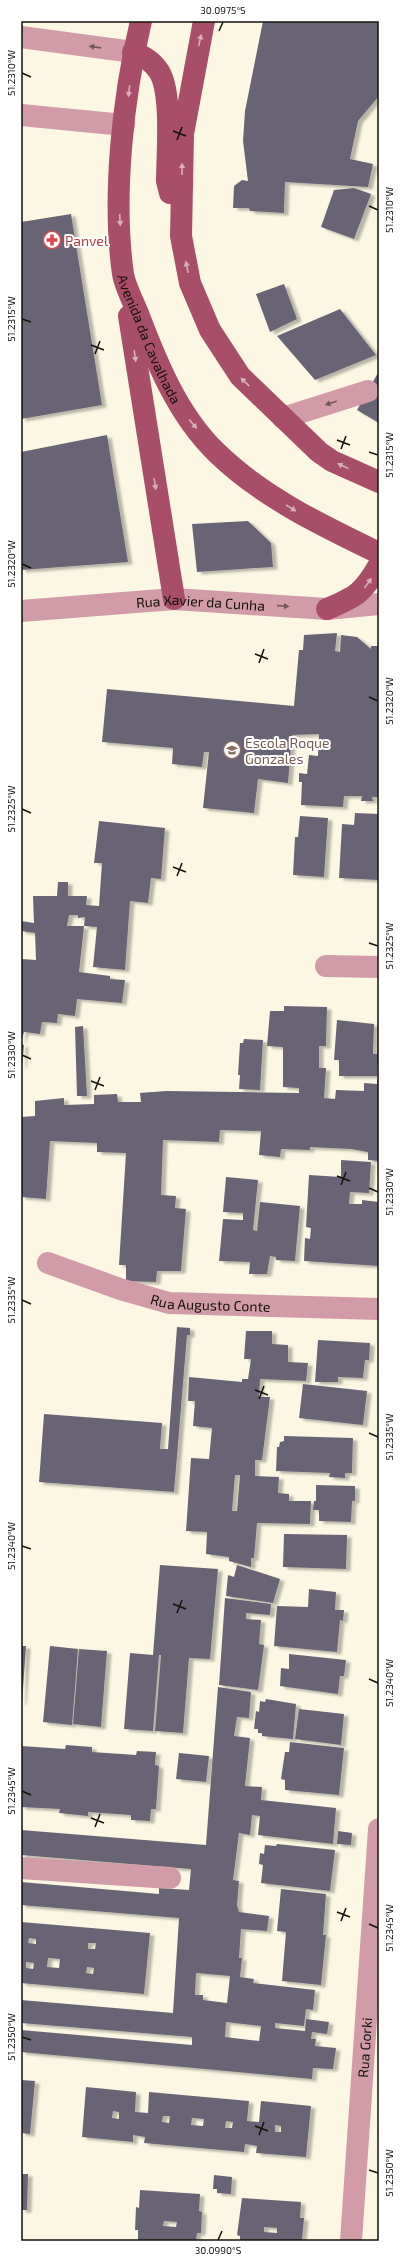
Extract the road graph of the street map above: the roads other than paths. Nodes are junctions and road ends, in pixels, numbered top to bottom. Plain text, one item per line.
1 (141, 21) edge
2 (204, 21) edge
3 (21, 37) edge
4 (133, 52) junction
5 (21, 115) edge
6 (124, 125) junction
7 (181, 236) junction
8 (123, 275) junction
9 (368, 391) dead end
10 (282, 418) junction
11 (379, 482) edge
12 (379, 553) edge
13 (379, 565) edge
14 (174, 599) junction
15 (379, 604) edge
16 (326, 609) junction
17 (21, 611) edge
18 (326, 966) dead end
19 (379, 967) edge
20 (48, 1263) dead end
21 (379, 1309) edge
22 (379, 1829) edge
23 (21, 1868) edge
24 (170, 1878) dead end
25 (351, 2241) edge

1 - 4 main road, Avenida da Cavalhada
7 -> 2 main road
4 -> 3 street
4 -> 6 main road, Avenida da Cavalhada
4 - 7 main road
5 - 6 street
6 -> 8 main road, Avenida da Cavalhada
10 -> 7 main road
8 -> 12 main road, Avenida da Cavalhada
8 -> 14 main road
9 -> 10 street
11 -> 10 main road
16 -> 13 main road
14 -> 16 street, Rua Xavier da Cunha
14 - 17 street, Rua Xavier da Cunha
15 - 16 street, Rua Xavier da Cunha
18 - 19 street
20 - 21 street, Rua Augusto Conte
22 - 25 street, Rua Gorki
23 - 24 street

